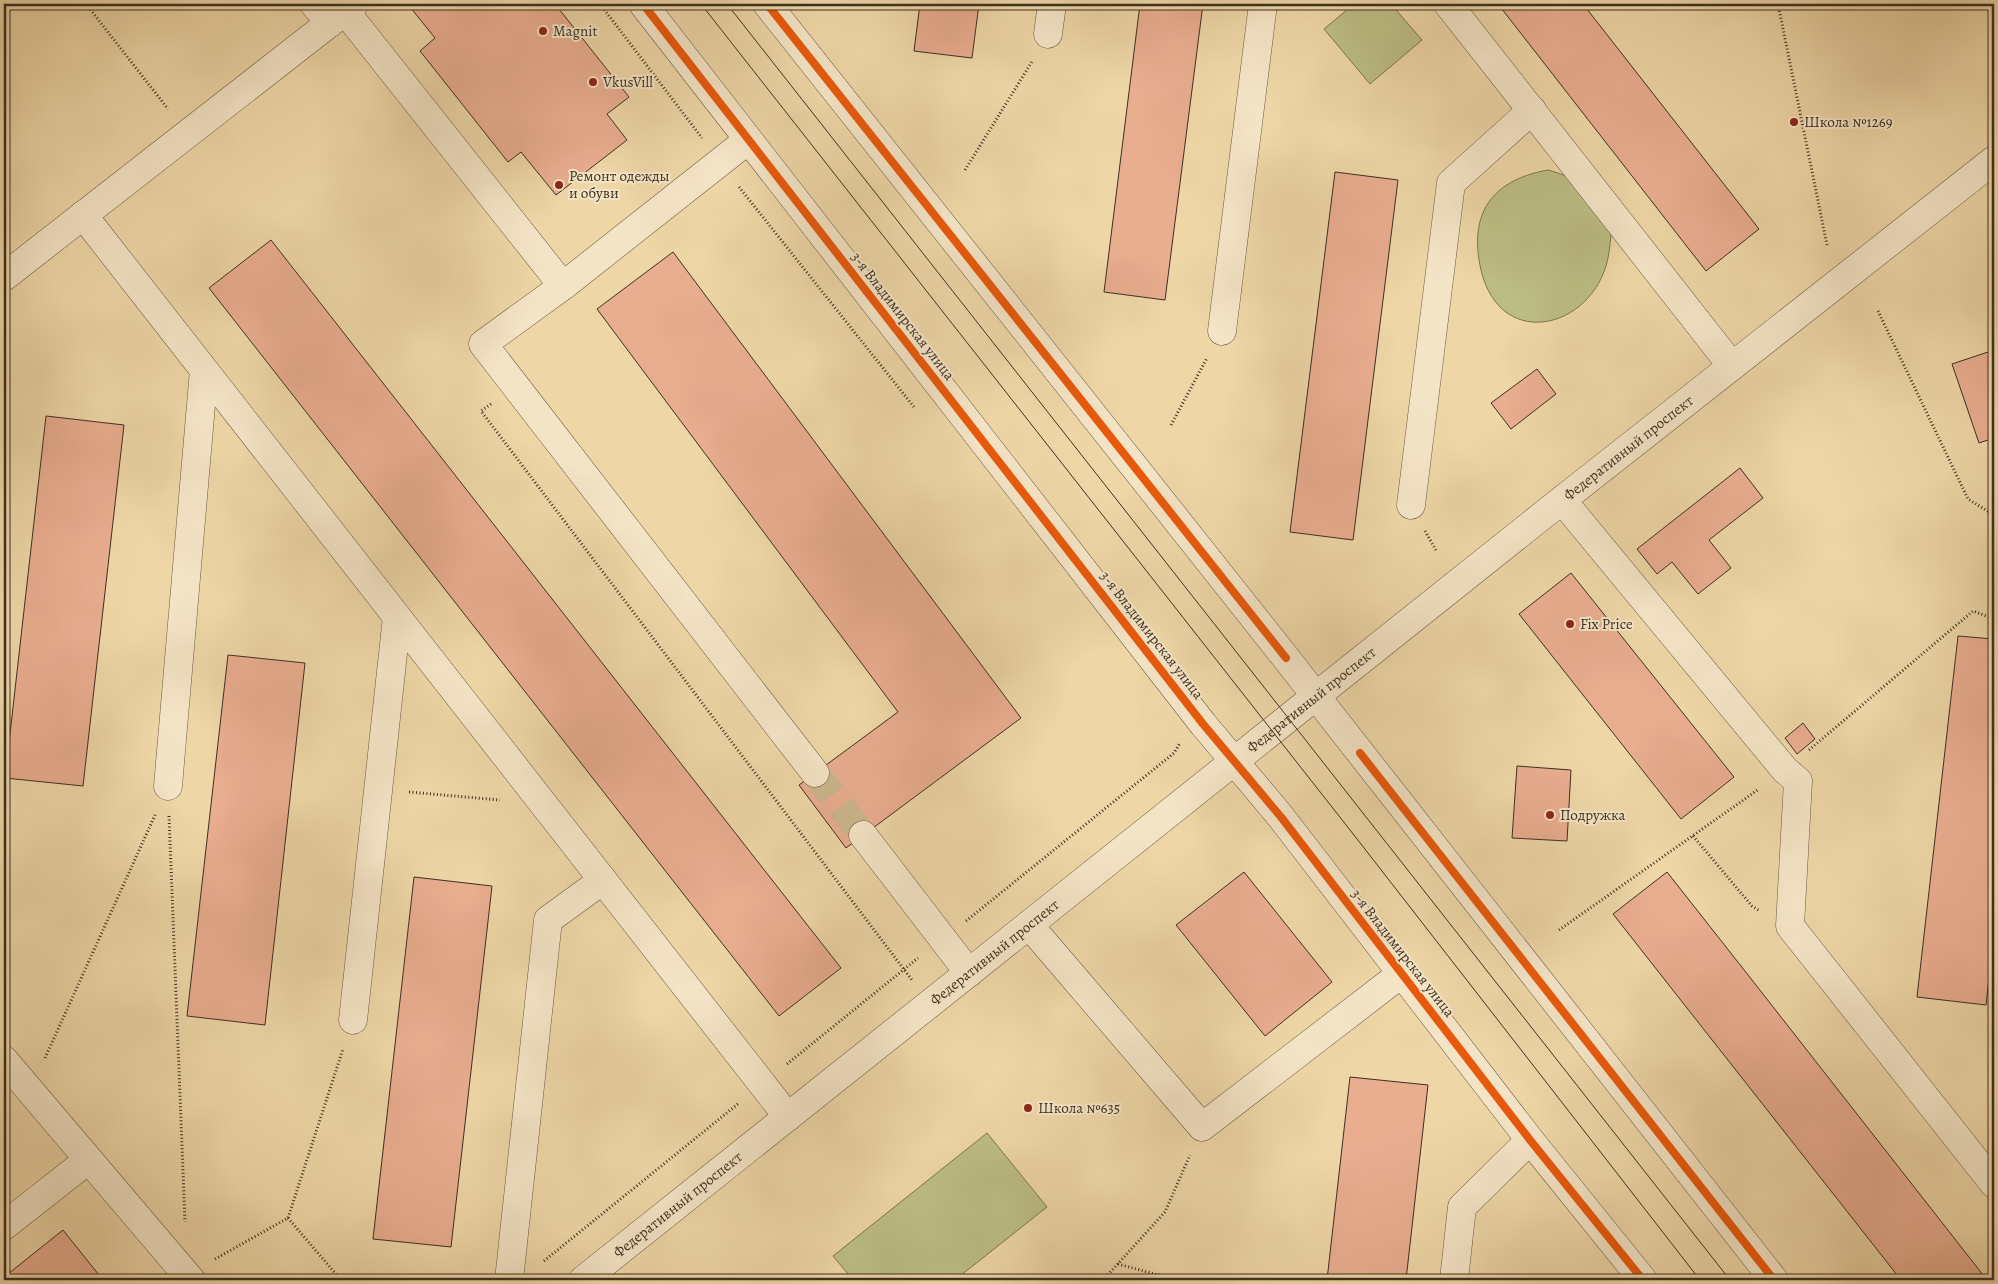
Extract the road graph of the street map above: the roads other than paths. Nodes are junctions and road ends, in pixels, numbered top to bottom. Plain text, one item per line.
1 (644, 4) edge
2 (767, 4) edge
3 (1052, 4) edge
4 (1263, 4) edge
5 (1448, 4) edge
6 (336, 10) edge
7 (1048, 34) road end
8 (1532, 110) junction
9 (748, 140) junction
10 (1994, 160) edge
11 (83, 214) junction
12 (4, 276) edge
13 (564, 286) junction
14 (1222, 331) road end
15 (1732, 366) junction
16 (204, 370) junction
17 (1562, 500) junction
18 (1411, 505) dead end
19 (397, 616) junction
20 (1316, 696) junction
21 (1234, 761) junction
22 (815, 774) tunnel mouth
23 (168, 786) road end
24 (863, 835) tunnel mouth
25 (603, 880) junction
26 (1029, 925) junction
27 (969, 973) junction
28 (1401, 974) junction
29 (353, 1020) road end
30 (4, 1060) edge
31 (788, 1117) junction
32 (1530, 1140) junction
33 (88, 1160) junction
34 (1994, 1184) edge
35 (4, 1226) edge
36 (189, 1278) edge
37 (509, 1280) edge
38 (583, 1280) edge
39 (1454, 1280) edge
40 (1642, 1280) edge
41 (1774, 1280) edge

1 - 9 street, 3-я Владимирская улица
2 - 20 street
3 - 7 street
4 - 14 street
5 - 8 street
6 - 11 street
6 - 13 street
8 - 15 street
8 - 18 street
9 - 13 street
9 - 21 street, 3-я Владимирская улица
10 - 15 street, Федеративный проспект
11 - 12 street
11 - 16 street
13 - 22 street
15 - 17 street, Федеративный проспект
16 - 19 street
16 - 23 street
17 - 20 street, Федеративный проспект
17 - 34 street
19 - 25 street
19 - 29 street
20 - 21 street, Федеративный проспект
20 - 41 street
21 - 26 street, Федеративный проспект
21 - 28 street, 3-я Владимирская улица
24 - 27 street
25 - 31 street
25 - 37 street
26 - 27 street, Федеративный проспект
26 - 28 street
27 - 31 street, Федеративный проспект
28 - 32 street, 3-я Владимирская улица
30 - 33 street
31 - 38 street, Федеративный проспект
32 - 39 street
32 - 40 street, 3-я Владимирская улица
33 - 35 street
33 - 36 street

